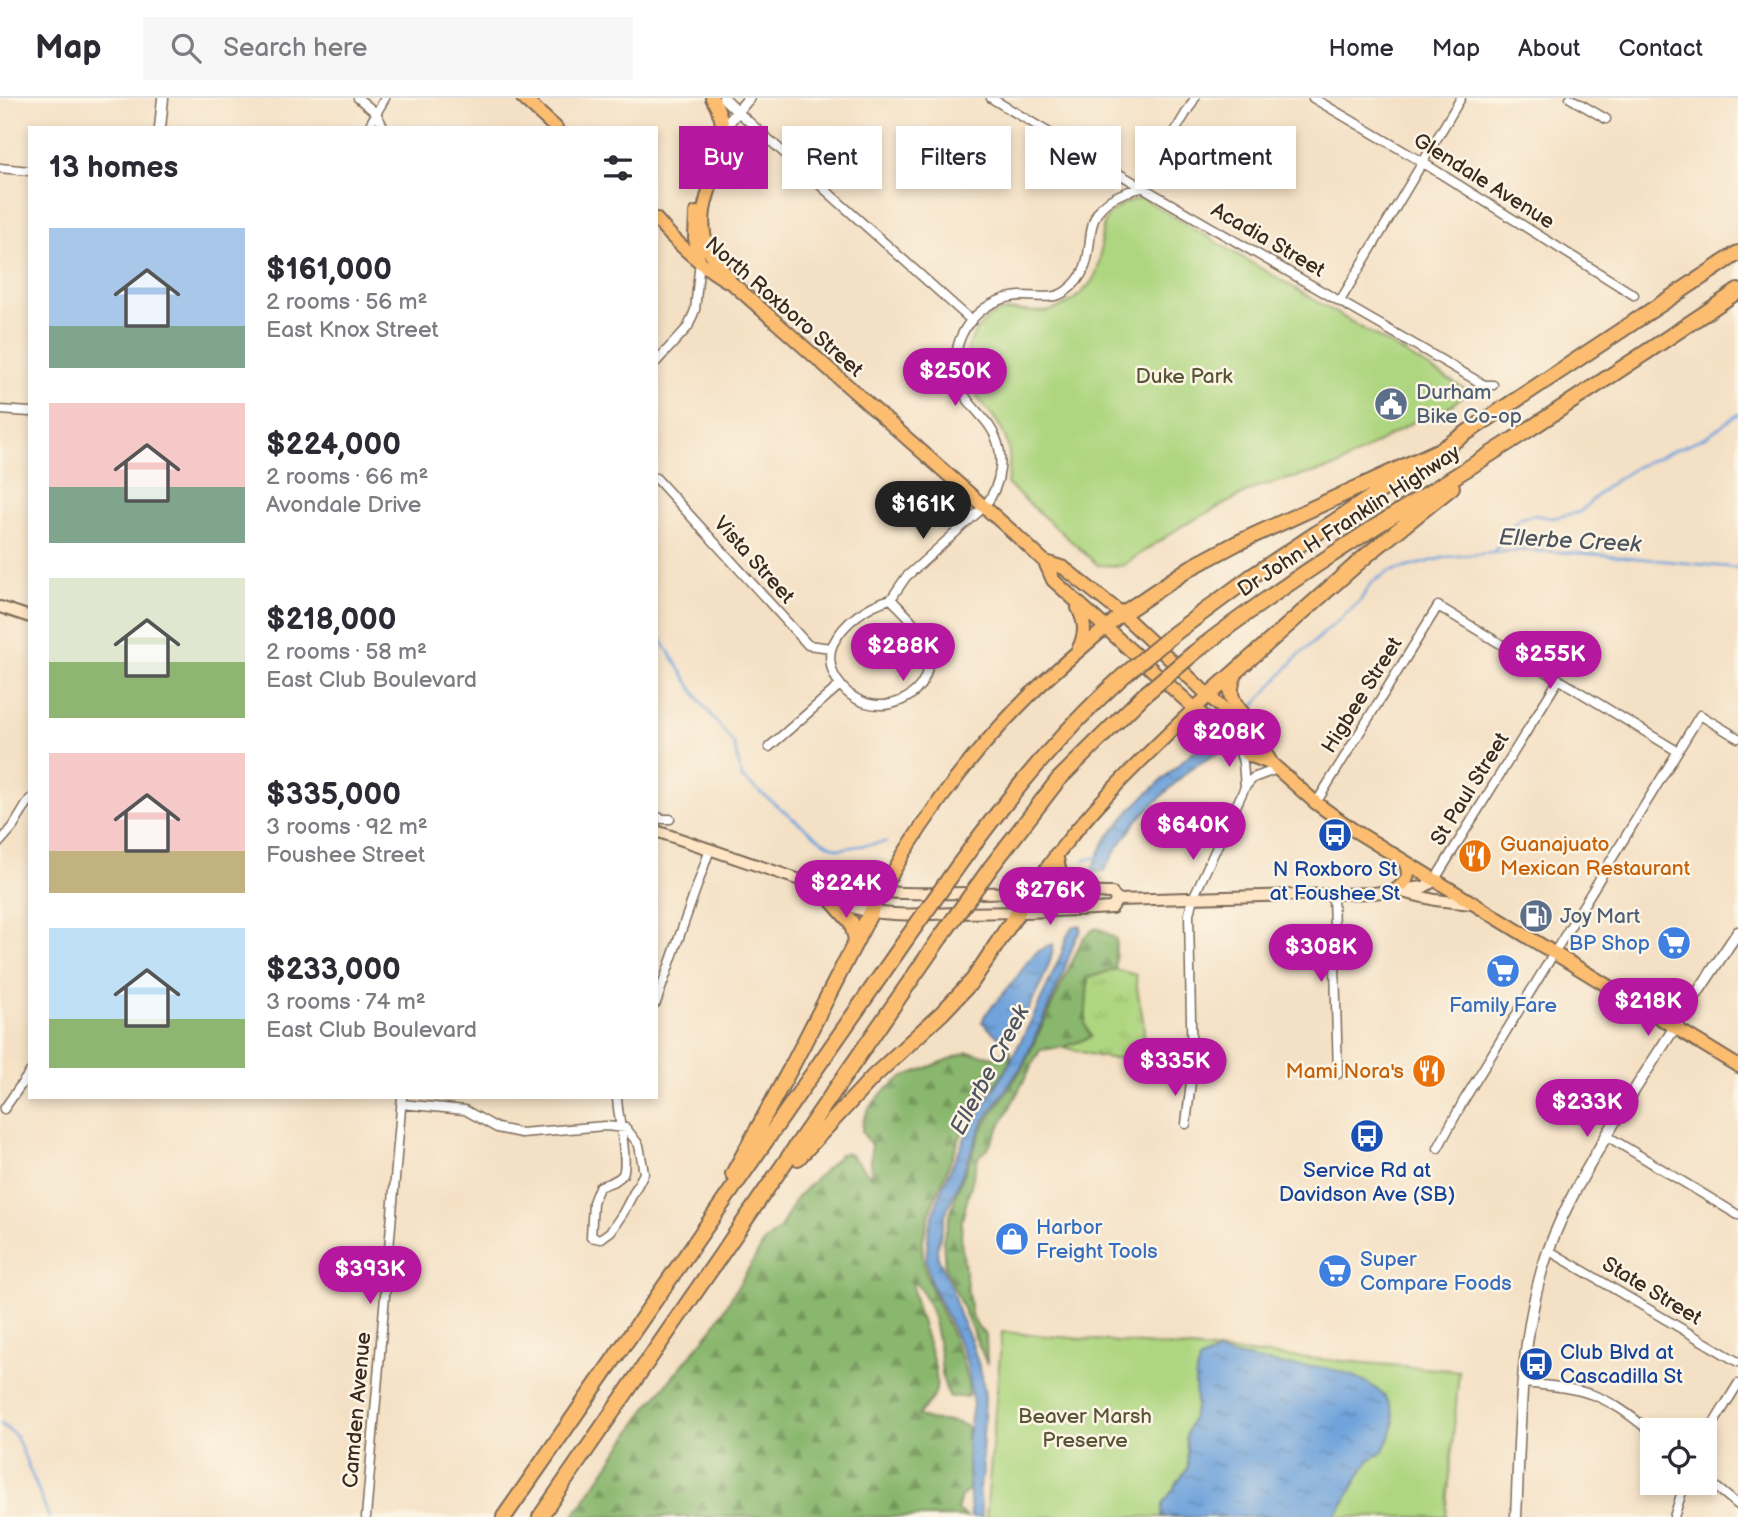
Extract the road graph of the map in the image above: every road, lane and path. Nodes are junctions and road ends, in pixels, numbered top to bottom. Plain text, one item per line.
1 (163, 98) edge
2 (358, 98) edge
3 (385, 98) edge
4 (523, 98) edge
5 (712, 98) edge
6 (724, 98) edge
7 (749, 98) edge
8 (990, 98) edge
9 (1195, 98) edge
10 (1313, 98) edge
11 (1461, 98) edge
12 (1570, 98) edge
13 (737, 111) junction
14 (376, 113) junction
15 (1606, 119) dead end
16 (160, 126) edge
17 (369, 126) edge
18 (382, 126) edge
19 (554, 126) edge
20 (723, 126) edge
21 (726, 126) edge
22 (1178, 126) edge
23 (1422, 162) junction
24 (0, 168) edge
25 (28, 171) edge
26 (1135, 184) edge
27 (702, 189) edge
28 (1138, 189) edge
29 (1143, 189) edge
30 (658, 218) edge
31 (658, 219) edge
32 (699, 228) junction
33 (708, 247) junction
34 (1738, 253) edge
35 (699, 260) junction
36 (733, 284) junction
37 (1738, 291) edge
38 (1634, 295) dead end
39 (1339, 301) junction
40 (972, 321) junction
41 (658, 360) edge
42 (1493, 385) dead end
43 (0, 410) edge
44 (28, 412) edge
45 (1507, 443) junction
46 (1442, 449) junction
47 (658, 483) edge
48 (984, 507) junction
49 (1045, 562) junction
50 (891, 598) junction
51 (1075, 601) junction
52 (0, 607) edge
53 (1122, 614) junction
54 (28, 616) edge
55 (1105, 628) junction
56 (831, 648) junction
57 (1076, 653) junction
58 (1235, 674) junction
59 (1559, 679) junction
60 (840, 685) junction
61 (1209, 695) junction
62 (1195, 709) junction
63 (1240, 725) junction
64 (1738, 738) edge
65 (1238, 746) junction
66 (769, 747) dead end
67 (1677, 751) junction
68 (1275, 767) junction
69 (1245, 787) junction
70 (28, 802) edge
71 (1316, 803) junction
72 (658, 817) edge
73 (670, 819) dead end
74 (658, 832) edge
75 (0, 842) edge
76 (710, 849) junction
77 (1056, 854) junction
78 (1406, 864) junction
79 (800, 880) junction
80 (1434, 881) junction
81 (882, 890) junction
82 (1396, 890) junction
83 (1031, 891) junction
84 (1080, 892) junction
85 (1333, 894) junction
86 (830, 898) junction
87 (1193, 898) junction
88 (1117, 900) junction
89 (1472, 904) junction
90 (871, 912) junction
91 (1018, 912) junction
92 (1738, 932) edge
93 (856, 939) junction
94 (1553, 953) junction
95 (658, 997) edge
96 (1674, 1027) junction
97 (1738, 1066) edge
98 (1338, 1073) dead end
99 (28, 1075) edge
100 (617, 1099) edge
101 (402, 1101) edge
102 (5, 1109) dead end
103 (1186, 1124) dead end
104 (621, 1126) junction
105 (1607, 1136) junction
106 (1438, 1148) dead end
107 (758, 1203) junction
108 (1738, 1215) edge
109 (703, 1231) junction
110 (1548, 1250) junction
111 (1738, 1362) edge
112 (1523, 1383) junction
113 (1738, 1384) edge
114 (1717, 1418) edge
115 (1640, 1423) edge
116 (1717, 1488) edge
117 (1681, 1495) edge
118 (1738, 1505) edge
119 (366, 1517) edge
120 (504, 1517) edge
121 (540, 1517) edge
122 (1516, 1517) edge
123 (1674, 1517) edge

1 - 16 street
2 - 14 street
3 - 14 street
4 - 19 main road
5 - 20 main road
6 - 13 street
7 - 13 street
8 - 26 street, Acadia Street
9 - 22 street
10 - 23 street, Glendale Avenue
11 - 23 street
12 - 15 street
13 - 21 street
13 - 40 street
14 - 17 street
14 - 18 street
23 - 38 street, Glendale Avenue
23 - 39 street
24 - 25 street
27 - 32 main road
28 - 40 street
29 - 39 street, Acadia Street
30 - 32 main road, North Roxboro Street
31 - 35 main road, North Roxboro Street
32 - 33 main road
32 - 35 main road
33 - 35 street
33 - 36 main road
34 - 46 highway
35 - 36 main road, North Roxboro Street
35 - 41 street
36 - 48 main road, North Roxboro Street
37 - 45 highway, Dr John H Franklin Highway
39 - 42 street, Acadia Street
40 - 48 street
43 - 44 street
45 - 58 highway
45 - 107 highway, Dr John H Franklin Highway, bridge
46 - 53 highway
46 - 109 highway, Dr John H Franklin Highway, bridge
47 - 56 street, Vista Street
48 - 49 main road, North Roxboro Street
48 - 50 street
49 - 51 main road, North Roxboro Street
49 - 53 main road, North Roxboro Street
50 - 56 street
50 - 60 street
51 - 55 main road, North Roxboro Street
51 - 57 main road
52 - 54 main road
53 - 55 main road
53 - 61 main road, North Roxboro Street
55 - 57 main road
55 - 62 main road, North Roxboro Street
56 - 60 street
57 - 81 main road
58 - 61 highway
58 - 63 highway
59 - 67 street
59 - 71 street, Higbee Street
59 - 80 street, St Paul Street
60 - 66 street
61 - 62 main road
61 - 63 main road, North Roxboro Street
62 - 65 main road, North Roxboro Street
62 - 77 main road
63 - 68 main road, North Roxboro Street
64 - 67 street
65 - 68 main road, North Roxboro Street
65 - 69 street
67 - 94 street
68 - 69 street
68 - 71 main road, North Roxboro Street
69 - 87 street
70 - 75 street
71 - 78 main road, North Roxboro Street
72 - 73 street
74 - 76 main road
76 - 79 main road
76 - 95 street
77 - 83 main road
77 - 84 main road
78 - 80 main road, North Roxboro Street
78 - 82 main road
79 - 81 main road
79 - 86 main road
80 - 82 main road
80 - 89 main road, North Roxboro Street
81 - 83 main road
81 - 90 main road
82 - 85 main road
82 - 89 main road
83 - 84 main road
83 - 91 main road
84 - 88 main road
85 - 87 main road
85 - 98 street
86 - 90 main road
86 - 93 highway
87 - 88 main road
87 - 103 street
88 - 91 main road
89 - 94 main road, North Roxboro Street
90 - 91 main road
90 - 93 highway
91 - 107 highway
92 - 96 street
93 - 109 highway
94 - 96 main road, North Roxboro Street
94 - 106 street
96 - 97 main road, North Roxboro Street
96 - 105 street
99 - 102 street
100 - 104 street
101 - 104 street
101 - 119 street, Camden Avenue
104 - 104 street
105 - 108 street
105 - 110 street
107 - 121 highway
109 - 120 highway
110 - 111 street, State Street
110 - 112 street
112 - 115 street
112 - 122 street
113 - 114 street
116 - 118 street
117 - 123 street

